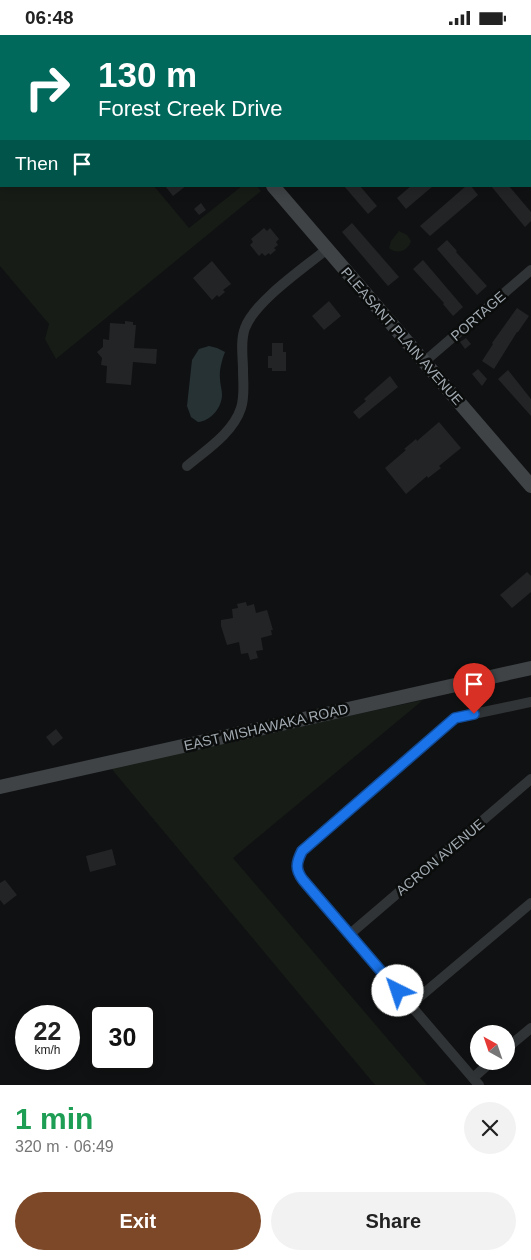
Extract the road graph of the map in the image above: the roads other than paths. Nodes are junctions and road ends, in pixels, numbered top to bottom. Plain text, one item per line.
1 (274, 187) edge
2 (327, 249) junction
3 (531, 270) edge
4 (424, 362) junction
5 (187, 466) dead end
6 (531, 486) edge
7 (531, 668) edge
8 (531, 702) edge
9 (531, 779) edge
10 (0, 787) edge
11 (531, 903) edge
12 (350, 934) junction
13 (410, 1005) junction
14 (531, 1028) edge
15 (515, 1041) edge
16 (485, 1070) edge
17 (476, 1081) edge

1 - 2 main road, PLEASANT PLAIN AVENUE
2 - 4 main road, PLEASANT PLAIN AVENUE
2 - 5 street
3 - 4 street, PORTAGE
4 - 6 main road, PLEASANT PLAIN AVENUE
7 - 10 main road, EAST MISHAWAKA ROAD
8 - 12 street
9 - 12 street, ACRON AVENUE
11 - 13 street
12 - 13 street
13 - 17 street
14 - 15 street
16 - 17 street

